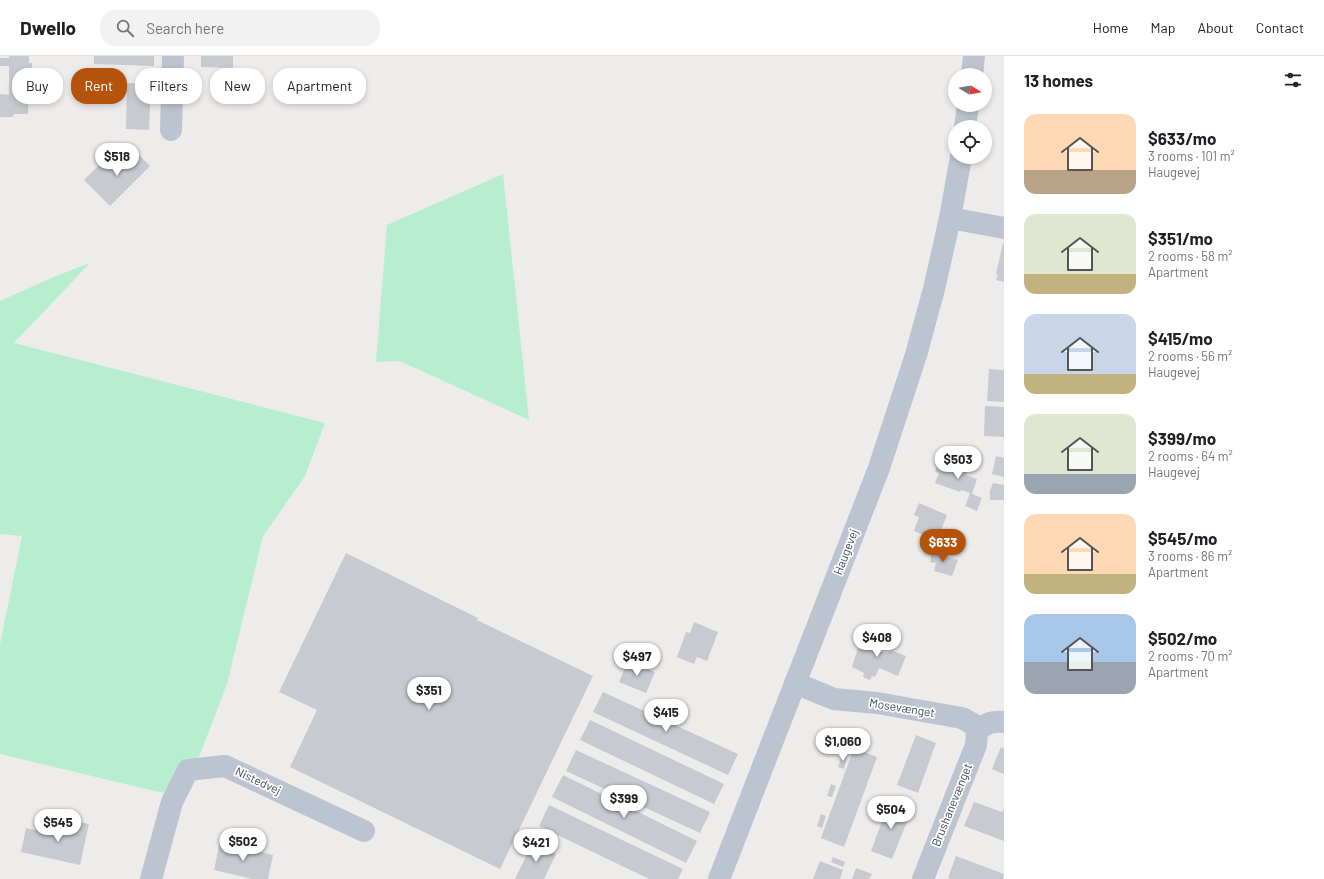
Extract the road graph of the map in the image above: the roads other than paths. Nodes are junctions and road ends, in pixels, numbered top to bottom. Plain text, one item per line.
1 (173, 56) edge
2 (974, 56) edge
3 (973, 68) edge
4 (171, 130) dead end
5 (960, 164) edge
6 (950, 218) junction
7 (1004, 228) edge
8 (795, 683) junction
9 (1004, 722) edge
10 (977, 731) junction
11 (364, 831) dead end
12 (151, 879) edge
13 (719, 879) edge
14 (923, 879) edge

1 - 4 street
2 - 3 street
5 - 6 street, Haugevej
6 - 7 street
6 - 8 street, Haugevej
8 - 10 street, Mosevænget
8 - 13 street, Haugevej
9 - 10 street
10 - 14 street, Brushanevænget
11 - 12 street, Nistedvej

